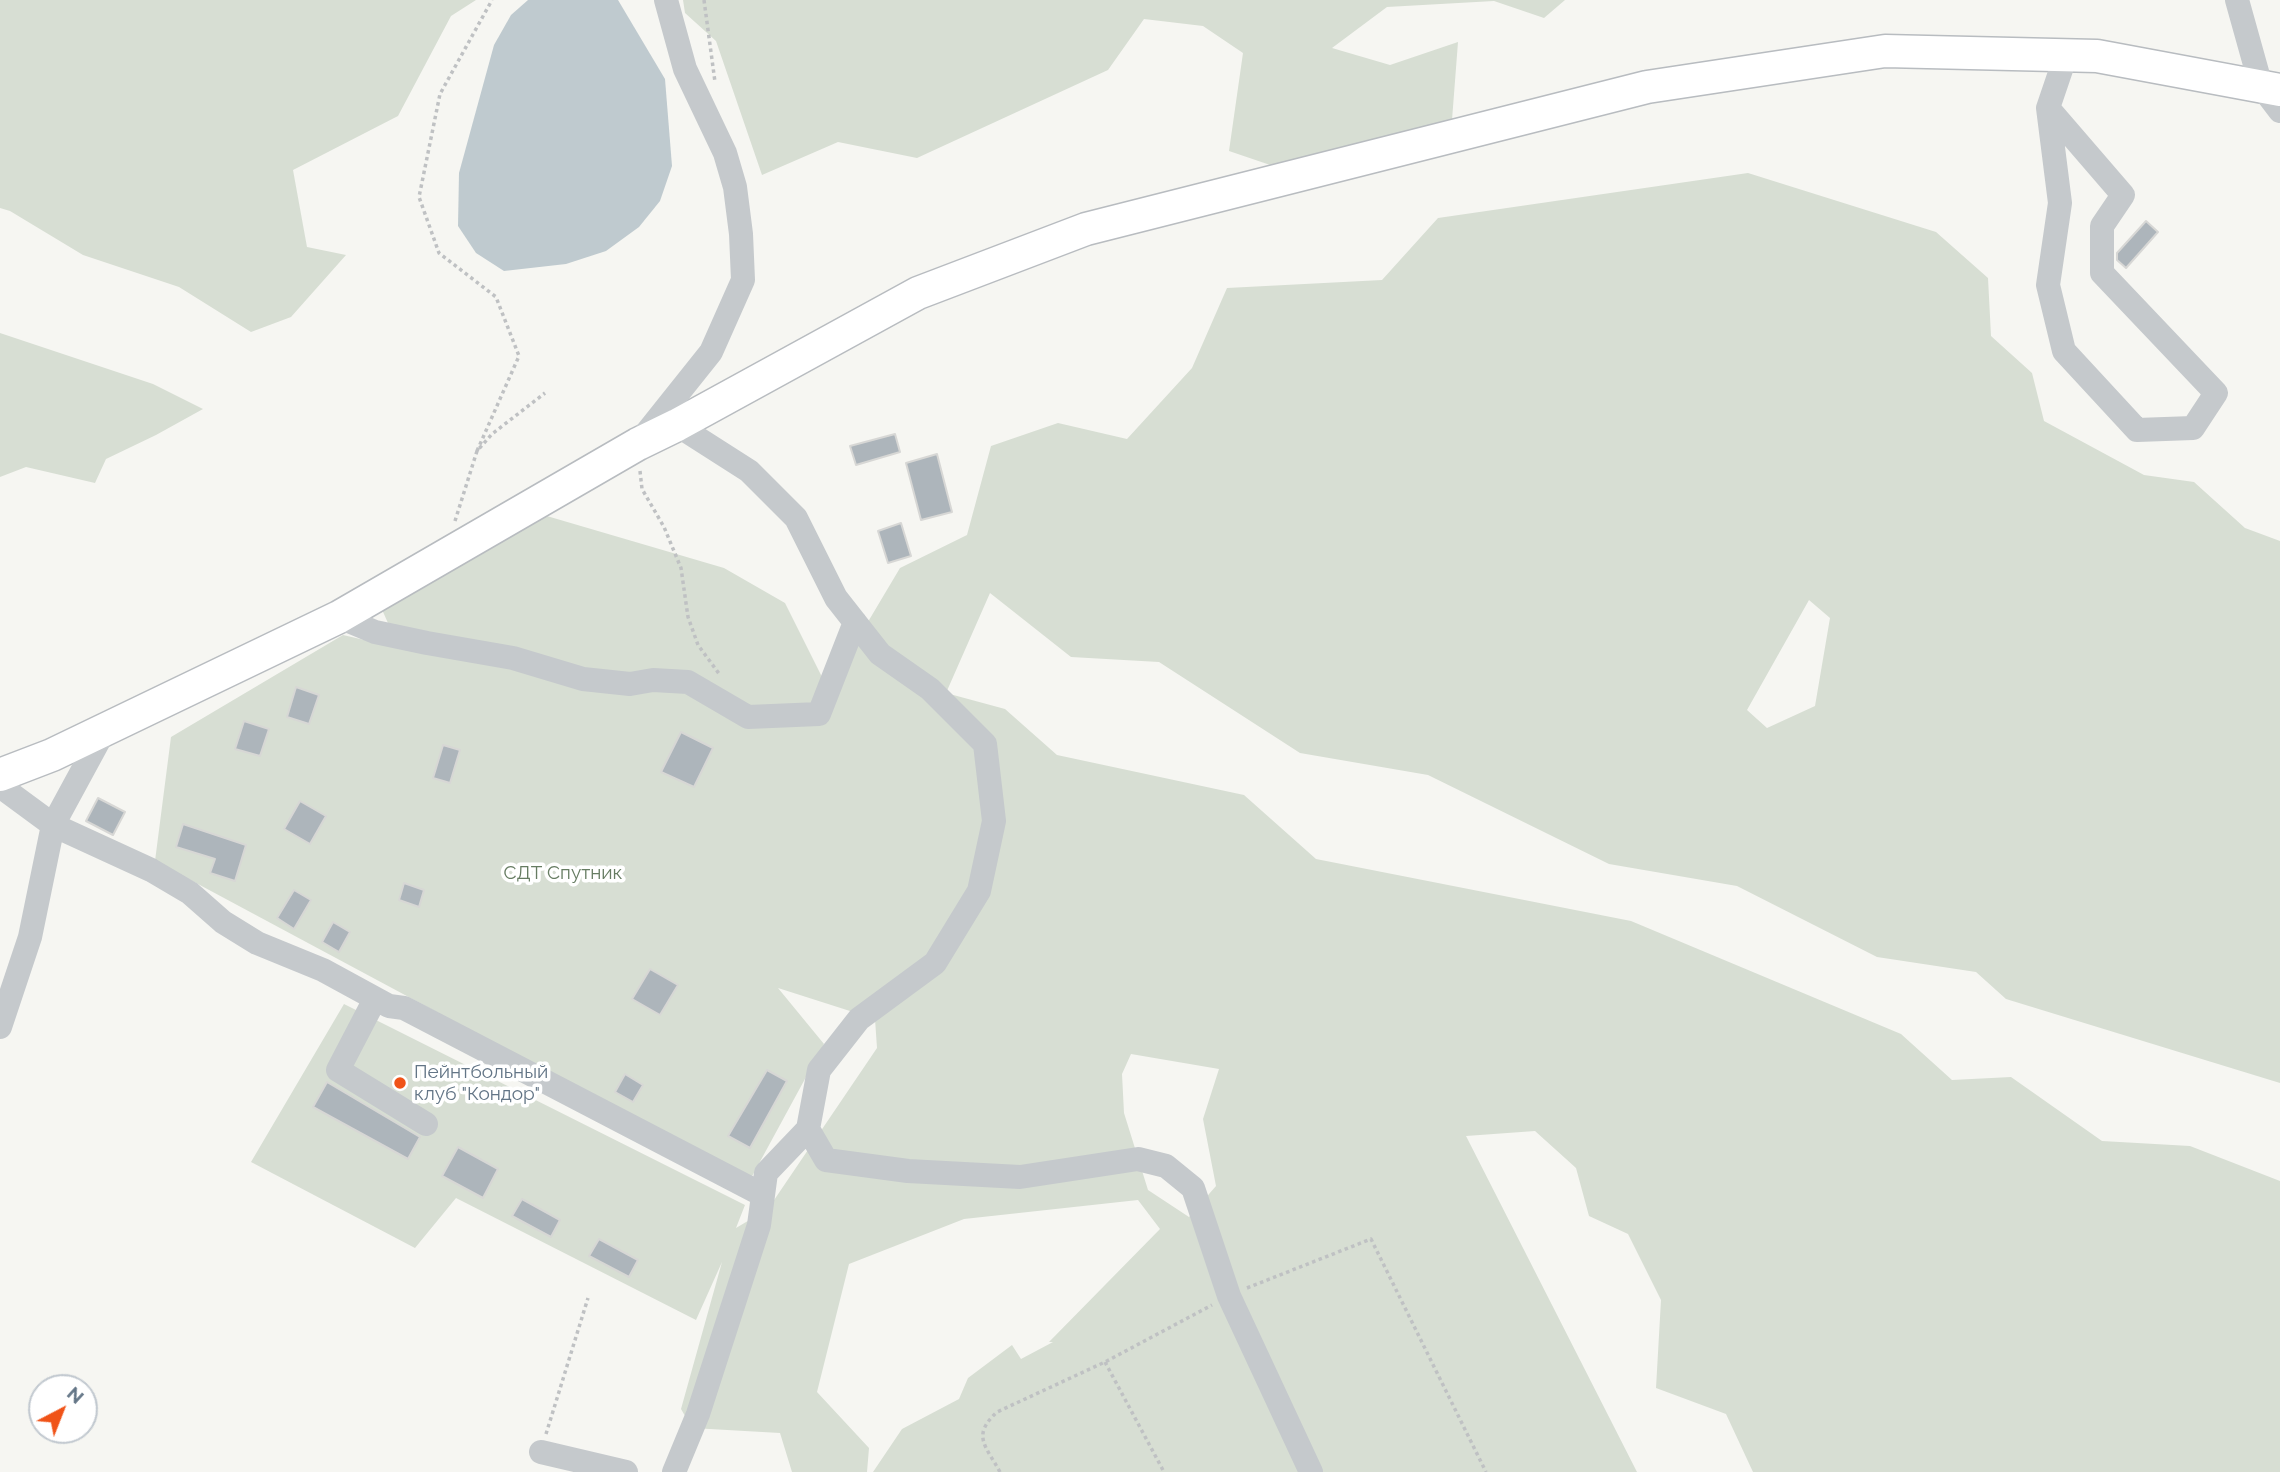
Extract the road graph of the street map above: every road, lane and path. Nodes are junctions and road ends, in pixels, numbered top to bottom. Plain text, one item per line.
1 (492, 0) edge
2 (666, 0) edge
3 (704, 0) edge
4 (2237, 0) edge
5 (2066, 55) junction
6 (716, 88) dead end
7 (2274, 96) edge
8 (2048, 107) junction
9 (545, 393) dead end
10 (677, 425) junction
11 (638, 444) junction
12 (477, 451) junction
13 (443, 558) junction
14 (339, 617) junction
15 (855, 622) junction
16 (726, 684) dead end
17 (104, 731) junction
18 (0, 775) edge
19 (0, 786) edge
20 (53, 825) junction
21 (375, 999) junction
22 (0, 1027) edge
23 (426, 1124) dead end
24 (808, 1129) junction
25 (763, 1195) junction
26 (1229, 1296) junction
27 (588, 1298) dead end
28 (1105, 1362) junction
29 (541, 1452) joint
30 (626, 1472) edge
31 (674, 1472) edge
32 (1000, 1472) edge
33 (1164, 1472) edge
34 (1311, 1472) edge
35 (1486, 1472) edge

1 - 12 path
2 - 11 street
3 - 6 path
4 - 7 street
5 - 7 main road
5 - 8 street
5 - 10 main road
8 - 8 street
9 - 12 path
10 - 11 main road
10 - 15 street
11 - 13 main road
11 - 16 path
12 - 13 path
13 - 14 main road
14 - 15 street
14 - 17 main road
15 - 24 street
17 - 18 main road
17 - 20 street
19 - 20 street
20 - 21 street
20 - 22 street
21 - 23 street
21 - 25 street
24 - 25 street
24 - 26 street
25 - 31 street
26 - 28 path
26 - 34 street
26 - 35 path
27 - 29 path
28 - 32 path
28 - 33 path
29 - 30 street

